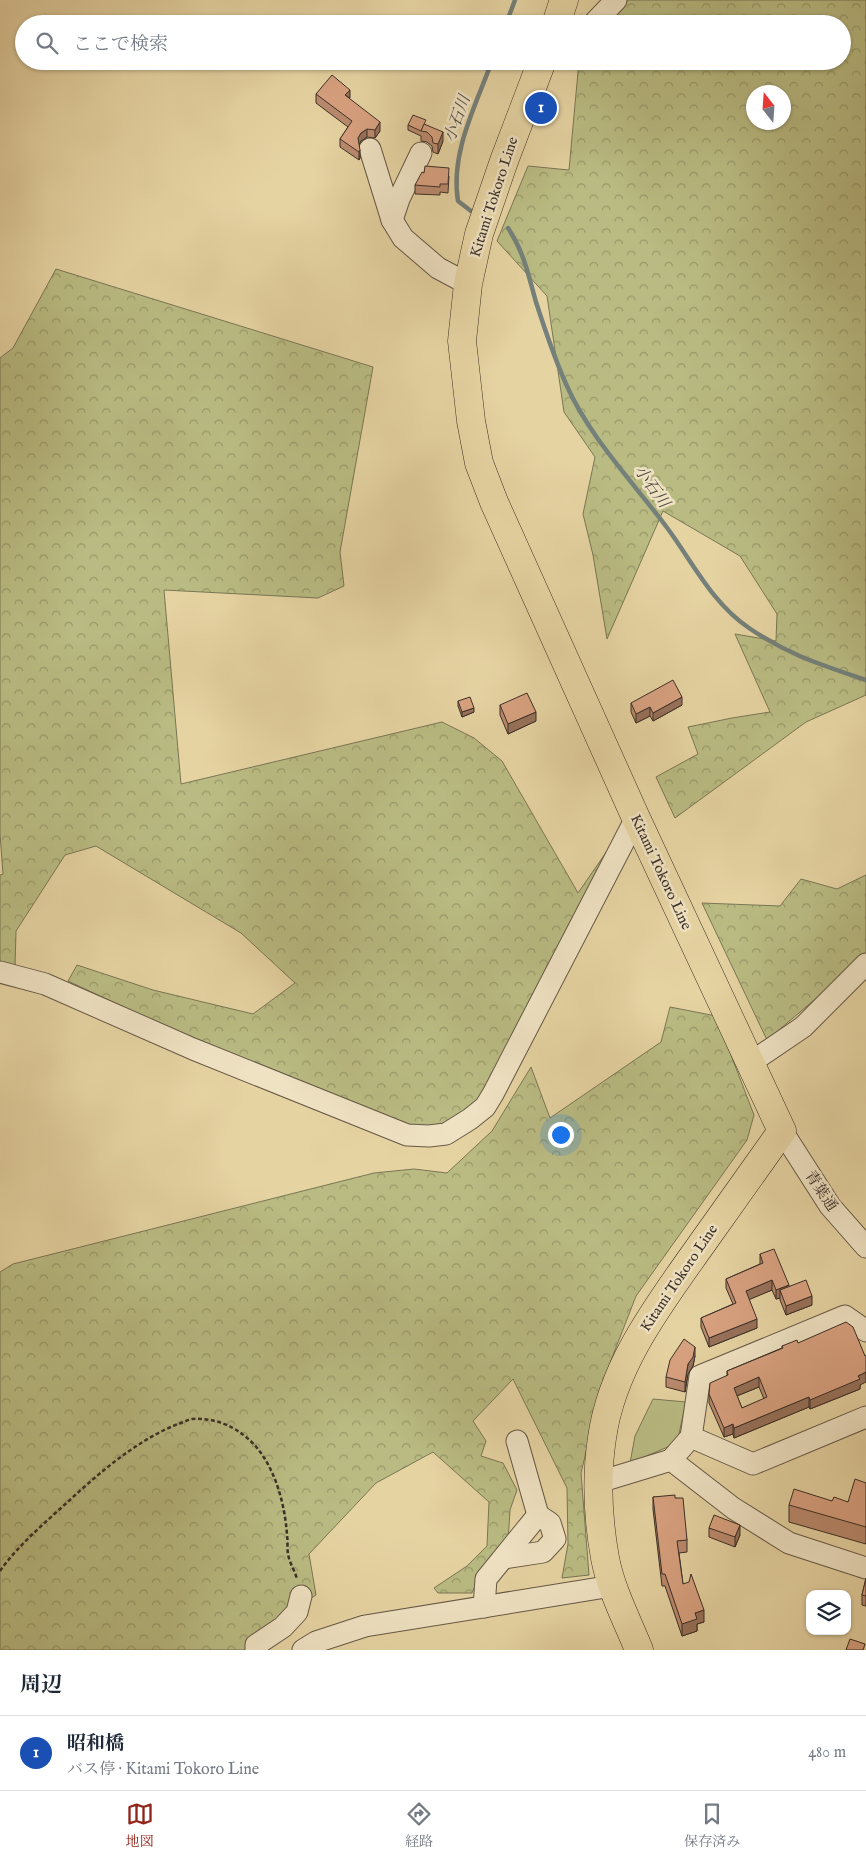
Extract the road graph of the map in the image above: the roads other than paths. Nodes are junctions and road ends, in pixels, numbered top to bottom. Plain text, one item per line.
1 (564, 0) edge
2 (616, 0) edge
3 (559, 15) edge
4 (602, 15) edge
5 (539, 70) edge
6 (370, 149) dead end
7 (421, 153) dead end
8 (392, 220) junction
9 (468, 284) junction
10 (636, 818) junction
11 (866, 964) edge
12 (0, 972) edge
13 (750, 1063) junction
14 (782, 1131) junction
15 (866, 1246) edge
16 (866, 1331) edge
17 (866, 1417) edge
18 (691, 1437) junction
19 (517, 1441) dead end
20 (671, 1460) junction
21 (599, 1482) junction
22 (538, 1515) junction
23 (504, 1558) junction
24 (866, 1568) edge
25 (612, 1586) junction
26 (301, 1596) road end
27 (484, 1606) junction
28 (256, 1650) edge
29 (303, 1650) edge
30 (639, 1650) edge

1 - 3 main road
2 - 4 street
5 - 9 main road, Kitami Tokoro Line
6 - 8 street
7 - 8 street
8 - 9 street
9 - 10 main road, Kitami Tokoro Line
10 - 12 street
10 - 13 main road, Kitami Tokoro Line
11 - 13 street
13 - 14 main road, Kitami Tokoro Line
14 - 15 street, 青葉通
14 - 21 main road, Kitami Tokoro Line
16 - 18 street
17 - 18 street
18 - 20 street
19 - 22 street
20 - 21 street
20 - 24 street
21 - 25 main road, Kitami Tokoro Line
22 - 23 street
22 - 23 street
23 - 27 street
25 - 27 street
25 - 30 main road, Kitami Tokoro Line
26 - 28 street
27 - 29 street

